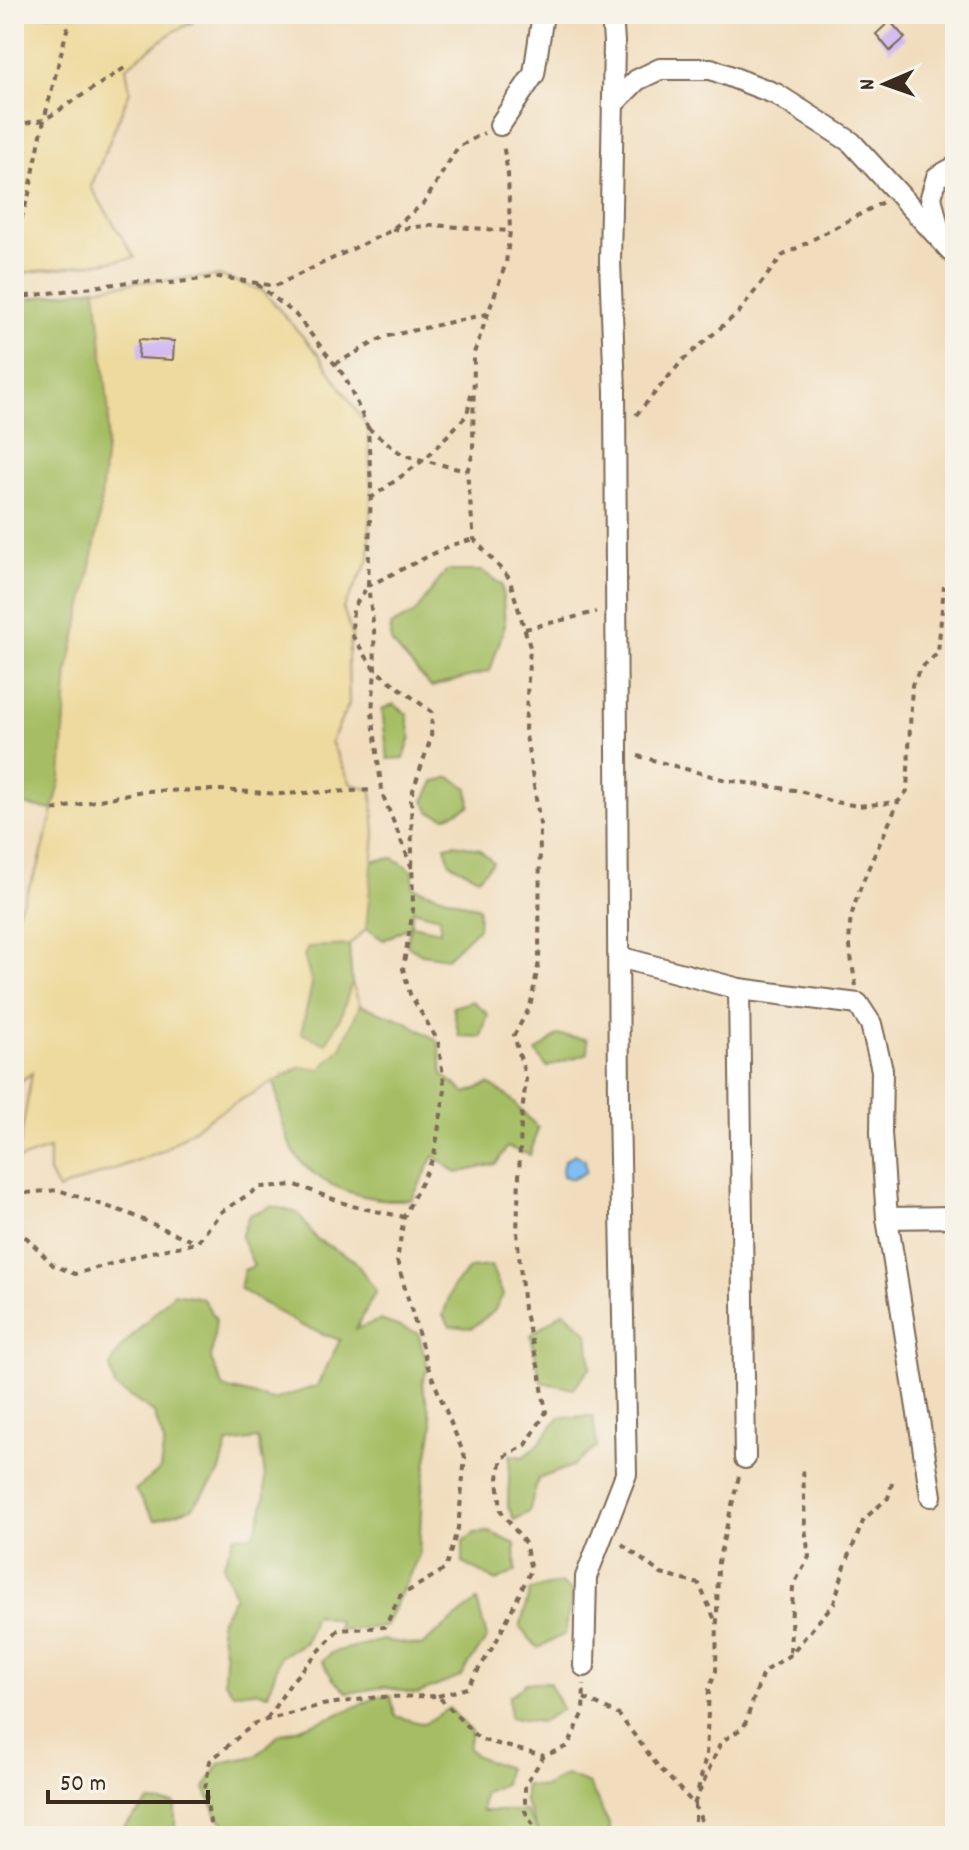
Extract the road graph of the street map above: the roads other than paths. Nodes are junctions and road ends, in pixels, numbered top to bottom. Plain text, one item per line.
1 (543, 14) edge
2 (612, 14) edge
3 (614, 52) junction
4 (648, 75) junction
5 (613, 104) junction
6 (500, 125) road end
7 (955, 167) edge
8 (941, 239) junction
9 (955, 255) edge
10 (619, 957) junction
11 (739, 989) junction
12 (955, 1217) edge
13 (887, 1218) junction
14 (745, 1458) road end
15 (931, 1496) dead end
16 (584, 1666) road end

1 - 6 street
2 - 3 street
3 - 4 street
3 - 5 street
4 - 5 street
4 - 8 street
5 - 10 street
7 - 8 street
8 - 9 street
10 - 11 street
10 - 16 street
11 - 13 street
11 - 14 street
12 - 13 street
13 - 15 street

